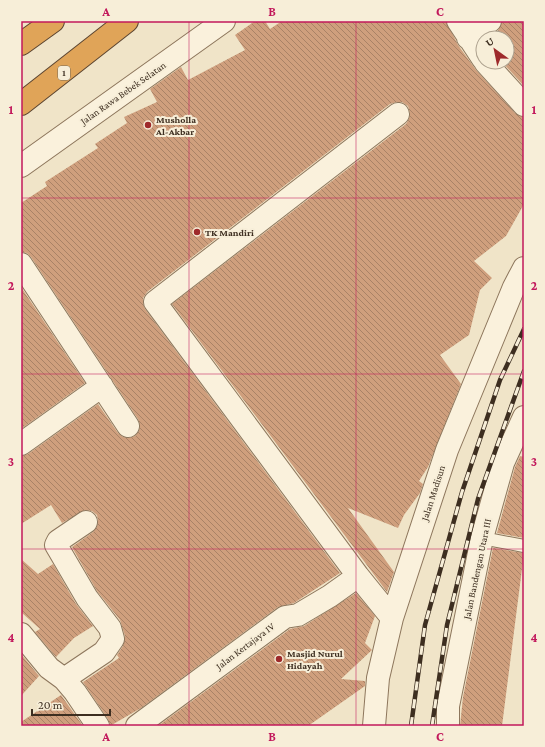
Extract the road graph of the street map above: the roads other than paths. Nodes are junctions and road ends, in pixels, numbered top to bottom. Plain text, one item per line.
1 (53, 21) edge
2 (127, 21) edge
3 (136, 21) edge
4 (224, 21) edge
5 (490, 21) edge
6 (463, 29) edge
7 (105, 39) junction
8 (21, 44) edge
9 (475, 47) edge
10 (492, 70) edge
11 (21, 104) edge
12 (524, 105) edge
13 (398, 114) dead end
14 (21, 166) edge
15 (21, 264) edge
16 (524, 268) edge
17 (102, 386) junction
18 (524, 417) edge
19 (128, 426) dead end
20 (21, 444) edge
21 (86, 522) dead end
22 (482, 538) junction
23 (524, 546) edge
24 (358, 576) junction
25 (392, 618) junction
26 (21, 634) edge
27 (64, 679) junction
28 (141, 725) edge
29 (98, 726) edge
30 (374, 726) edge
31 (448, 726) edge

1 - 8 highway
2 - 7 highway, 1
3 - 7 highway
4 - 14 street, Jalan Rawa Bebek Selatan
5 - 6 street
6 - 9 street
7 - 11 highway, 1
10 - 12 street
13 - 24 street
15 - 17 street
16 - 25 street, Jalan Madisun
17 - 19 street
17 - 20 street
18 - 22 street, Jalan Bandengan Utara III
21 - 27 street
22 - 23 lane
22 - 31 street, Jalan Bandengan Utara III
24 - 25 street
24 - 28 street, Jalan Kertajaya IV
25 - 30 street, Jalan Madisun
26 - 27 street
27 - 29 street

